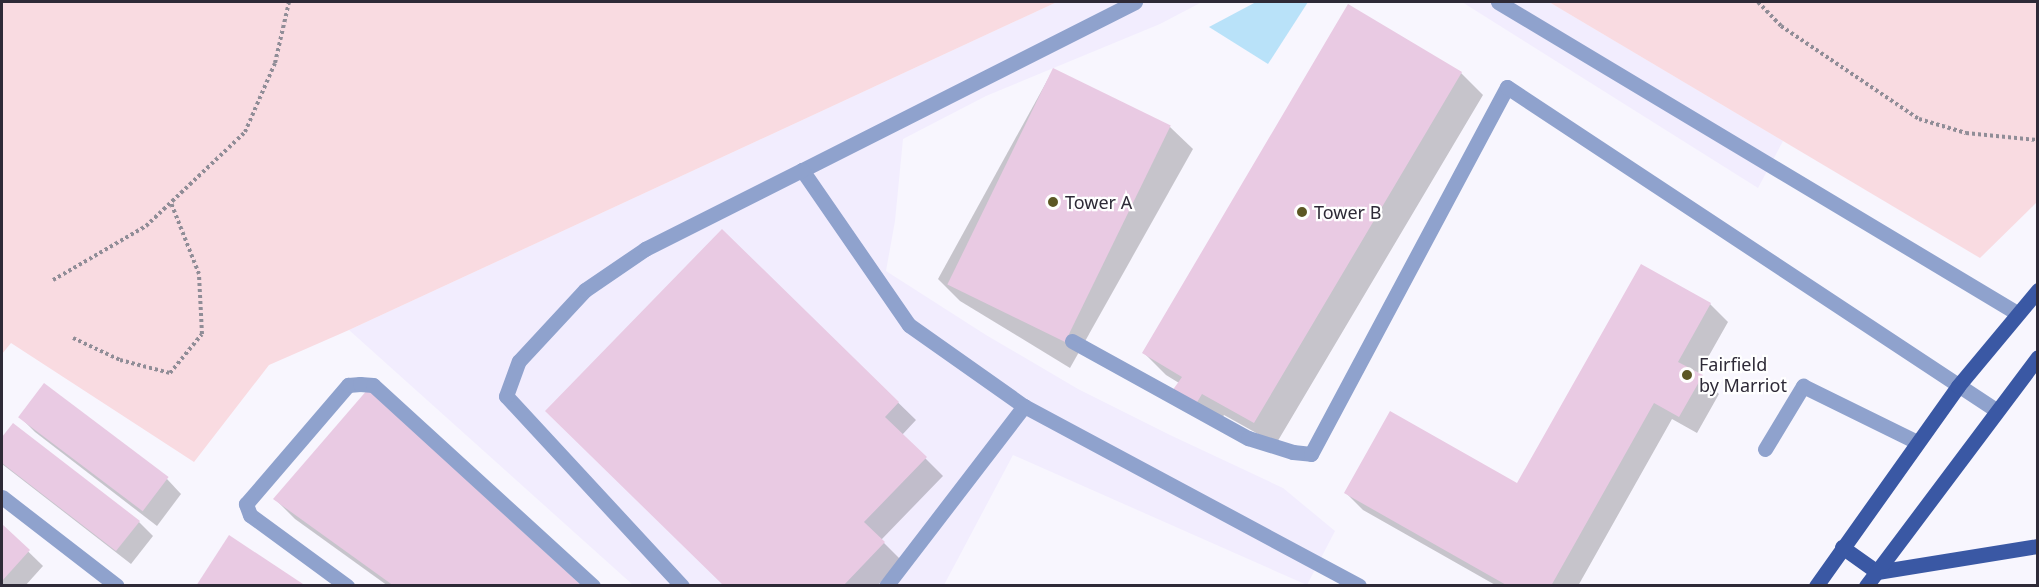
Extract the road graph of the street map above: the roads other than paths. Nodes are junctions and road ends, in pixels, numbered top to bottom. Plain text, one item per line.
1 (1135, 2) edge
2 (1498, 2) edge
3 (802, 170) junction
4 (2037, 290) edge
5 (2017, 313) junction
6 (1072, 342) dead end
7 (2037, 357) edge
8 (1958, 386) junction
9 (1024, 406) junction
10 (1996, 410) junction
11 (1917, 442) junction
12 (1765, 449) dead end
13 (2, 496) edge
14 (2037, 546) edge
15 (1842, 547) junction
16 (1877, 572) junction
17 (117, 585) edge
18 (347, 585) edge
19 (593, 585) edge
20 (682, 585) edge
21 (886, 585) edge
22 (1359, 585) edge
23 (1816, 585) edge
24 (1866, 585) edge

1 - 3 street
2 - 5 street
3 - 9 street
3 - 20 street
4 - 5 main road
5 - 8 main road
6 - 8 street
7 - 10 main road
8 - 10 street
8 - 11 main road
9 - 21 street
9 - 22 street
10 - 16 main road
11 - 12 street
11 - 15 main road
13 - 17 street
14 - 16 main road
15 - 16 main road
15 - 23 main road
16 - 24 main road
18 - 19 street

